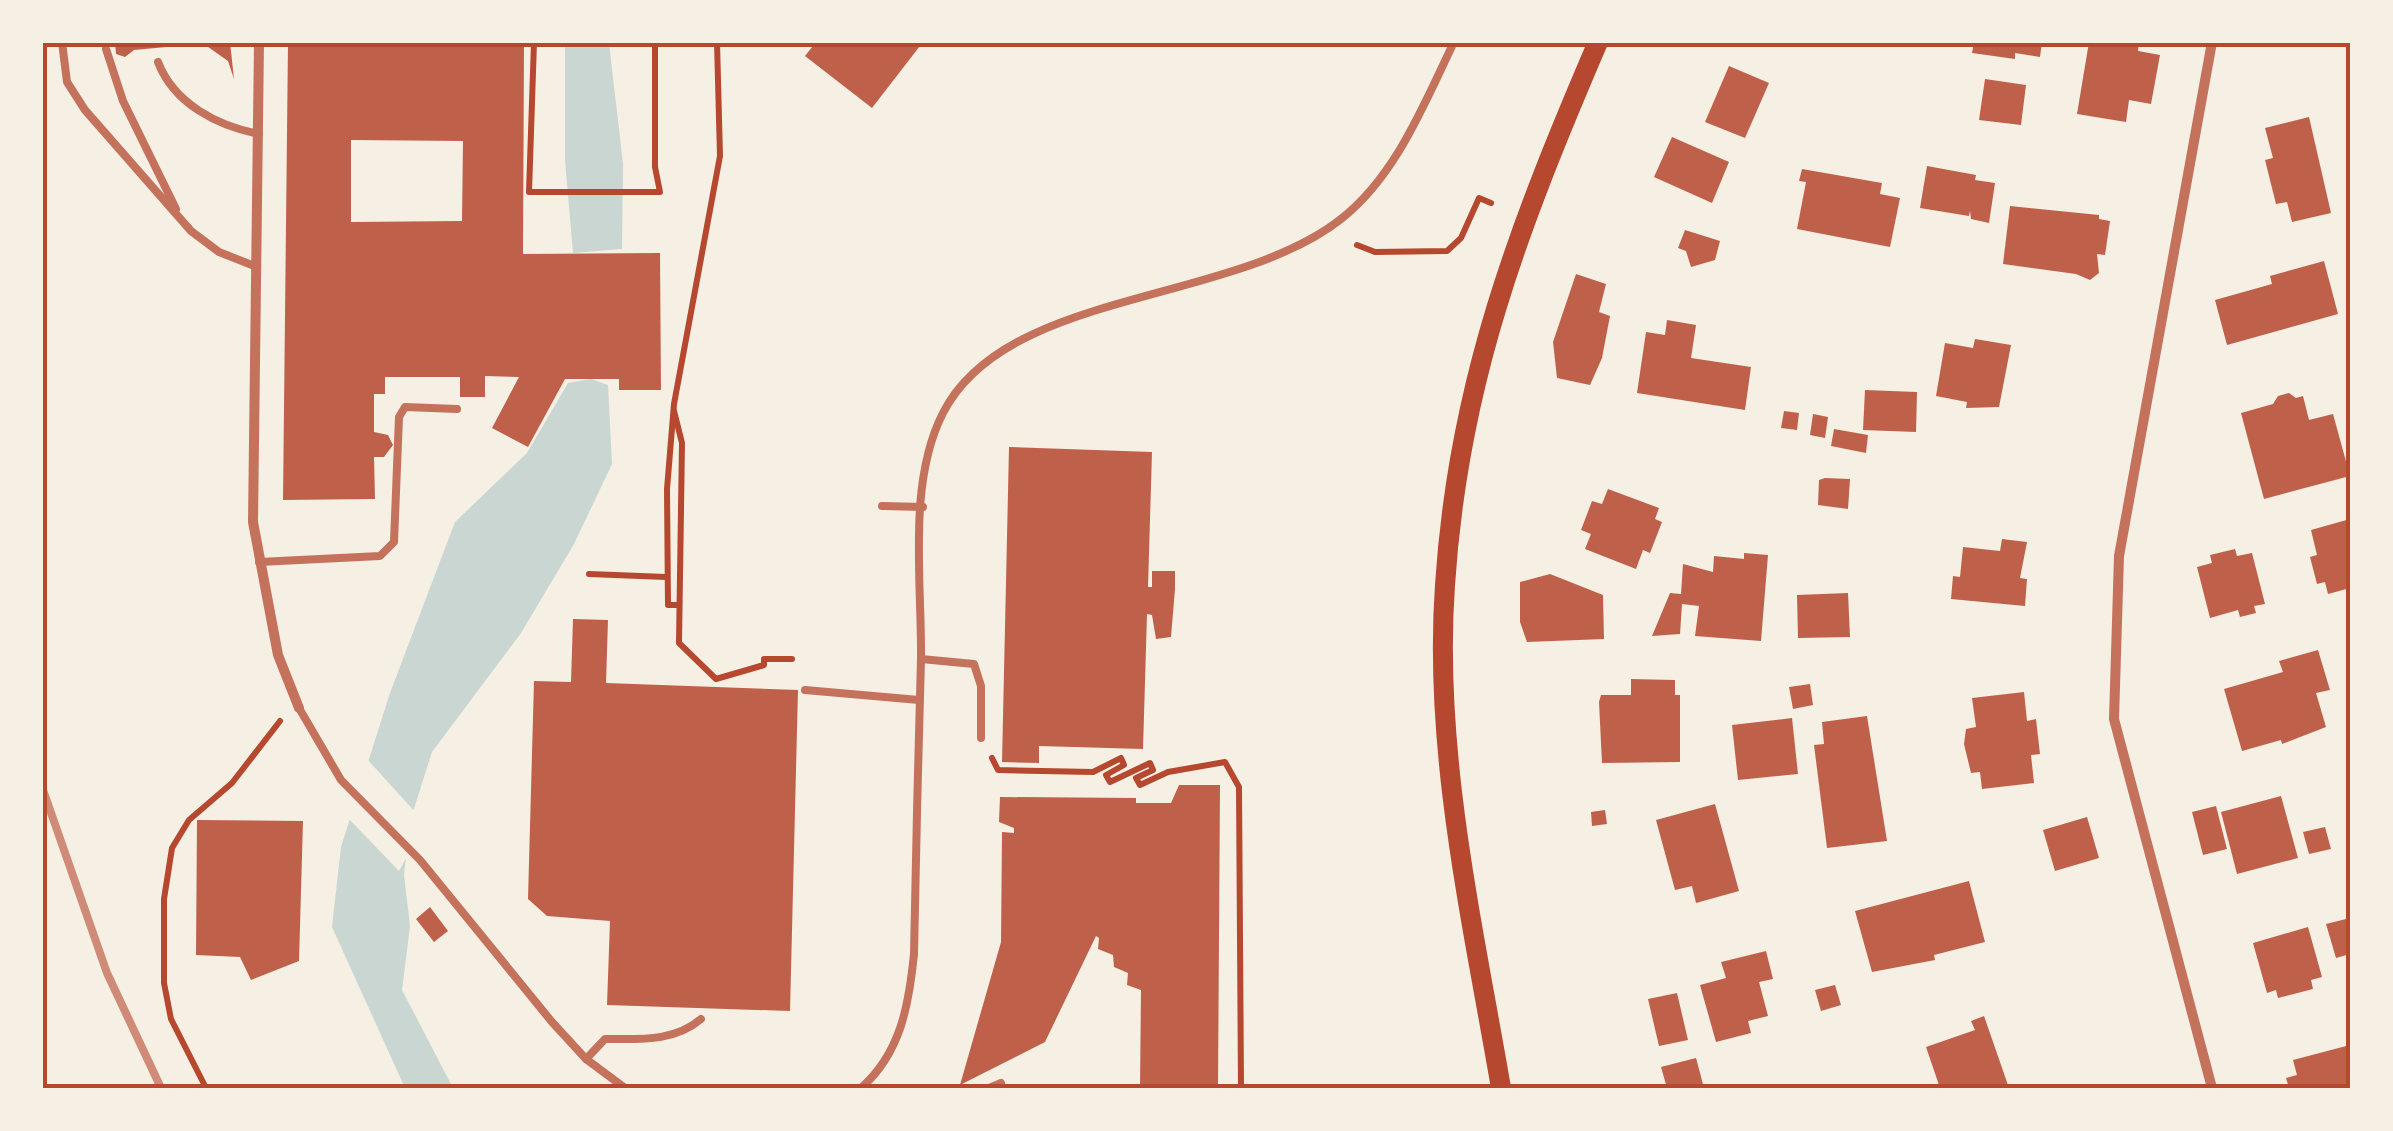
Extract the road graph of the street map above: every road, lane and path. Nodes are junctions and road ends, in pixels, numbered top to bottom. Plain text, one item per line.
1 (62, 42) edge
2 (259, 42) edge
3 (534, 42) edge
4 (654, 42) edge
5 (717, 42) edge
6 (1454, 42) edge
7 (1598, 42) edge
8 (2212, 42) edge
9 (106, 48) dead end
10 (158, 62) dead end
11 (258, 134) junction
12 (1491, 203) dead end
13 (179, 217) junction
14 (1357, 245) dead end
15 (257, 266) junction
16 (456, 409) dead end
17 (674, 410) junction
18 (882, 506) dead end
19 (922, 507) junction
20 (259, 562) junction
21 (590, 574) dead end
22 (666, 577) junction
23 (678, 605) junction
24 (792, 659) dead end
25 (921, 659) junction
26 (805, 690) dead end
27 (919, 700) junction
28 (300, 708) joint
29 (282, 718) dead end
30 (981, 738) dead end
31 (998, 770) dead end
32 (702, 1019) dead end
33 (586, 1058) junction
34 (1001, 1083) dead end
35 (206, 1088) edge
36 (624, 1088) edge
37 (862, 1088) edge
38 (989, 1088) edge
39 (1241, 1088) edge
40 (1501, 1088) edge
41 (2212, 1088) edge

1 - 13 lane
2 - 11 street
3 - 4 path
5 - 17 path
6 - 19 lane
7 - 40 main road
8 - 41 street
9 - 13 lane
10 - 11 lane
11 - 15 street
12 - 14 path
13 - 15 lane
15 - 20 street
16 - 20 lane
17 - 22 path
17 - 23 path
18 - 19 lane
19 - 25 lane
20 - 28 street
21 - 22 path
22 - 23 path
23 - 24 path
25 - 27 lane
25 - 30 lane
26 - 27 lane
27 - 37 lane
28 - 33 lane
29 - 35 path
31 - 39 path
32 - 33 lane
33 - 36 lane
34 - 38 lane

